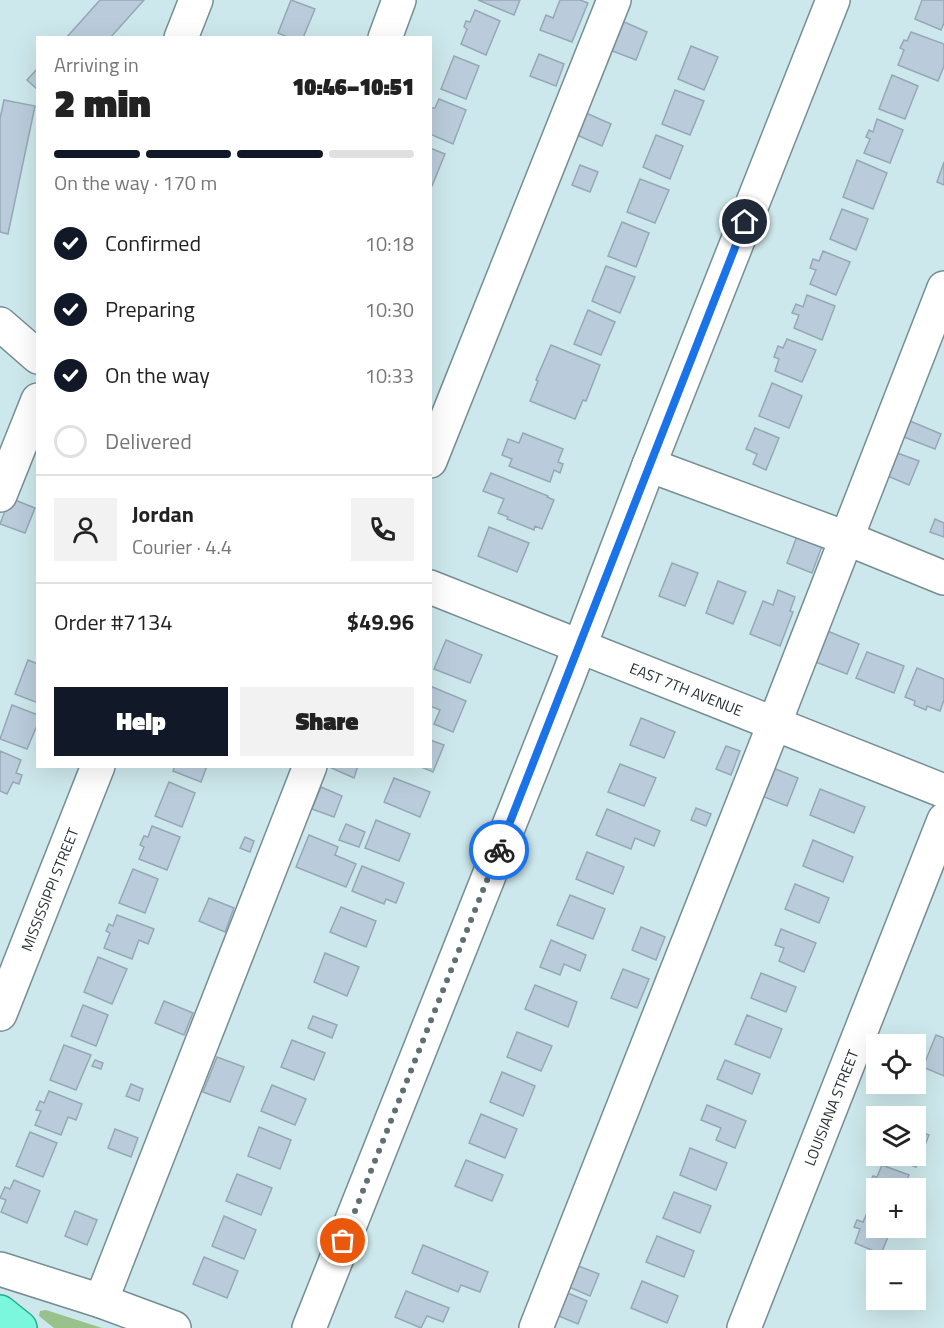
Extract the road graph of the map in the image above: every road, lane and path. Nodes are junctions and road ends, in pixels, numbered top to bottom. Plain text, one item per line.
1 (196, 0) edge
2 (399, 0) edge
3 (614, 0) edge
4 (833, 0) edge
5 (182, 36) edge
6 (386, 36) edge
7 (944, 288) edge
8 (0, 324) edge
9 (36, 355) edge
10 (36, 405) edge
11 (432, 456) edge
12 (649, 465) junction
13 (0, 495) edge
14 (846, 538) junction
15 (944, 578) edge
16 (432, 588) edge
17 (581, 646) junction
18 (775, 722) junction
19 (97, 768) edge
20 (309, 768) edge
21 (944, 790) edge
22 (944, 820) edge
23 (0, 1014) edge
24 (0, 1269) edge
25 (101, 1301) junction
26 (0, 1312) edge
27 (20, 1328) edge
28 (174, 1328) edge
29 (309, 1328) edge
30 (536, 1328) edge
31 (744, 1328) edge

1 - 5 street
2 - 6 street
3 - 11 street
4 - 12 street
7 - 14 street
8 - 9 street
10 - 13 street
12 - 14 street
12 - 17 street
14 - 15 street
14 - 18 street
16 - 17 street, EAST 7TH AVENUE
17 - 18 street, EAST 7TH AVENUE
17 - 29 street
18 - 21 street, EAST 7TH AVENUE
18 - 30 street
19 - 23 street, MISSISSIPPI STREET
20 - 25 street
22 - 31 street, LOUISIANA STREET
24 - 25 street
25 - 28 street
26 - 27 main road

